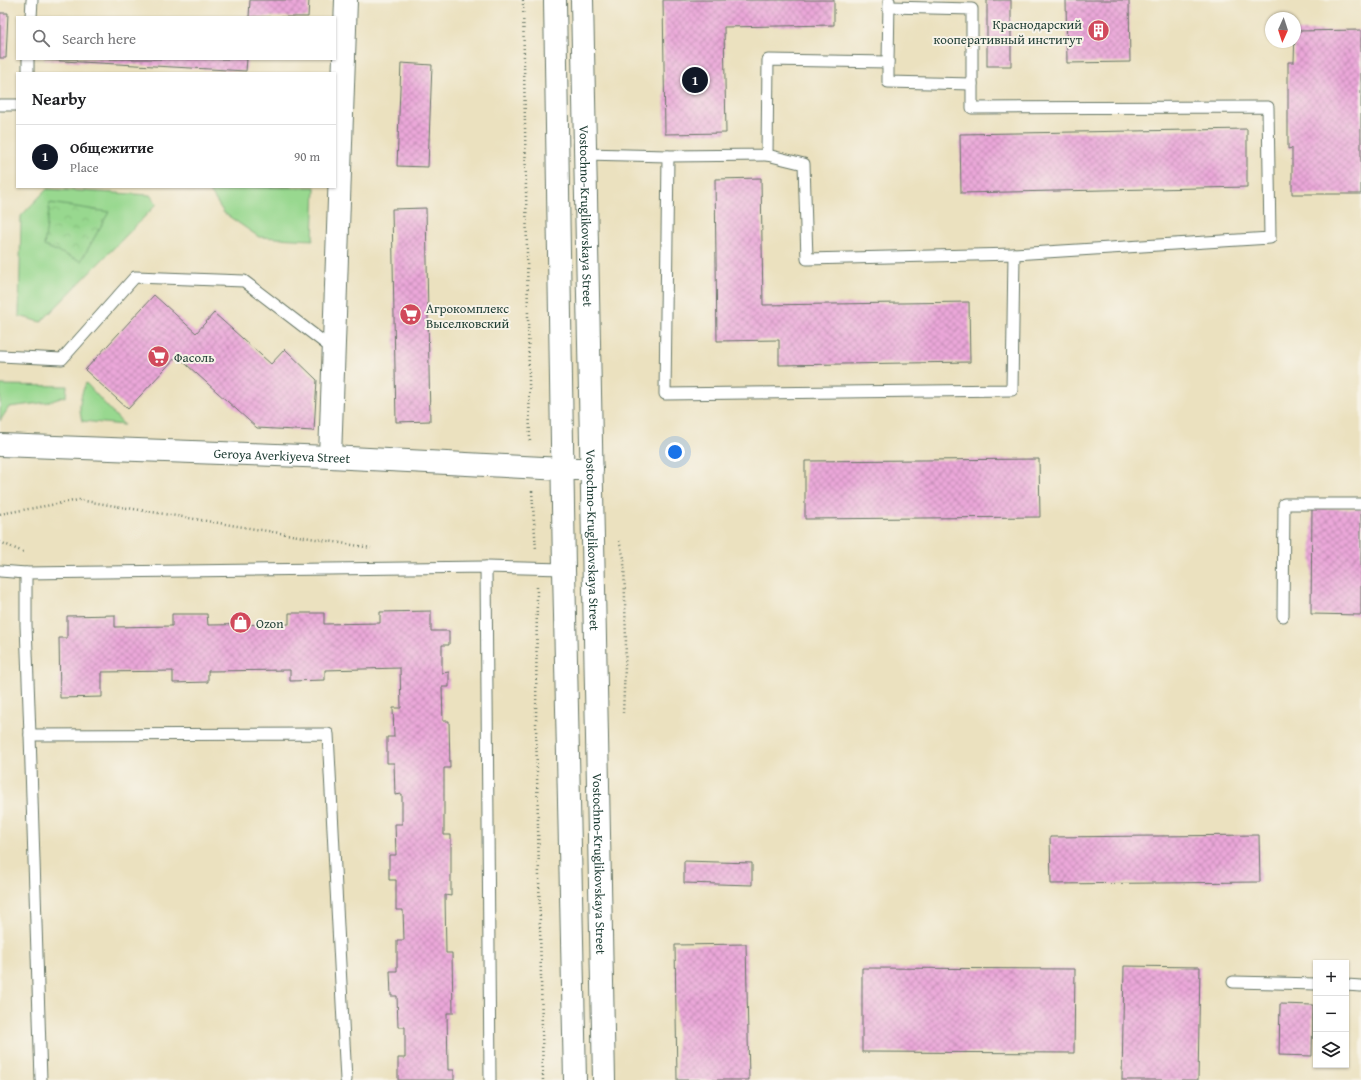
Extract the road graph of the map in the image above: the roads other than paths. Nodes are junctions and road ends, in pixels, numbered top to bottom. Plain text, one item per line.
1 (32, 0) edge
2 (346, 0) edge
3 (555, 0) edge
4 (582, 0) edge
5 (889, 3) edge
6 (31, 16) edge
7 (28, 60) edge
8 (888, 62) junction
9 (28, 72) edge
10 (972, 84) junction
11 (0, 105) edge
12 (16, 106) edge
13 (338, 122) edge
14 (585, 154) junction
15 (768, 155) junction
16 (668, 156) junction
17 (1014, 254) junction
18 (334, 350) junction
19 (0, 356) edge
20 (0, 445) edge
21 (330, 457) junction
22 (563, 469) junction
23 (592, 469) junction
24 (1361, 504) edge
25 (486, 567) junction
26 (564, 569) junction
27 (0, 571) edge
28 (26, 573) junction
29 (1283, 616) dead end
30 (30, 735) junction
31 (1233, 982) dead end
32 (1313, 984) edge
33 (1349, 985) edge
34 (1361, 986) edge
35 (41, 1080) edge
36 (346, 1080) edge
37 (490, 1080) edge
38 (575, 1080) edge
39 (604, 1080) edge

1 - 6 lane
2 - 13 street
3 - 22 street, Vostochno-Kruglikovskaya Street
4 - 14 street, Vostochno-Kruglikovskaya Street
5 - 8 lane
5 - 10 lane
7 - 9 lane
8 - 10 lane
8 - 15 lane
10 - 17 lane
11 - 12 lane
13 - 18 street
14 - 16 lane
14 - 23 street, Vostochno-Kruglikovskaya Street
15 - 16 lane
15 - 17 lane
16 - 17 lane
18 - 19 lane
18 - 21 street
20 - 21 street, Geroya Averkiyeva Street
21 - 22 street, Geroya Averkiyeva Street
22 - 23 street, Geroya Averkiyeva Street
22 - 26 street, Vostochno-Kruglikovskaya Street
23 - 39 street, Vostochno-Kruglikovskaya Street
24 - 29 lane
25 - 26 lane
25 - 28 lane
25 - 37 lane
26 - 38 street, Vostochno-Kruglikovskaya Street
27 - 28 lane
28 - 30 lane
30 - 35 lane
30 - 36 lane
31 - 32 lane
33 - 34 lane

